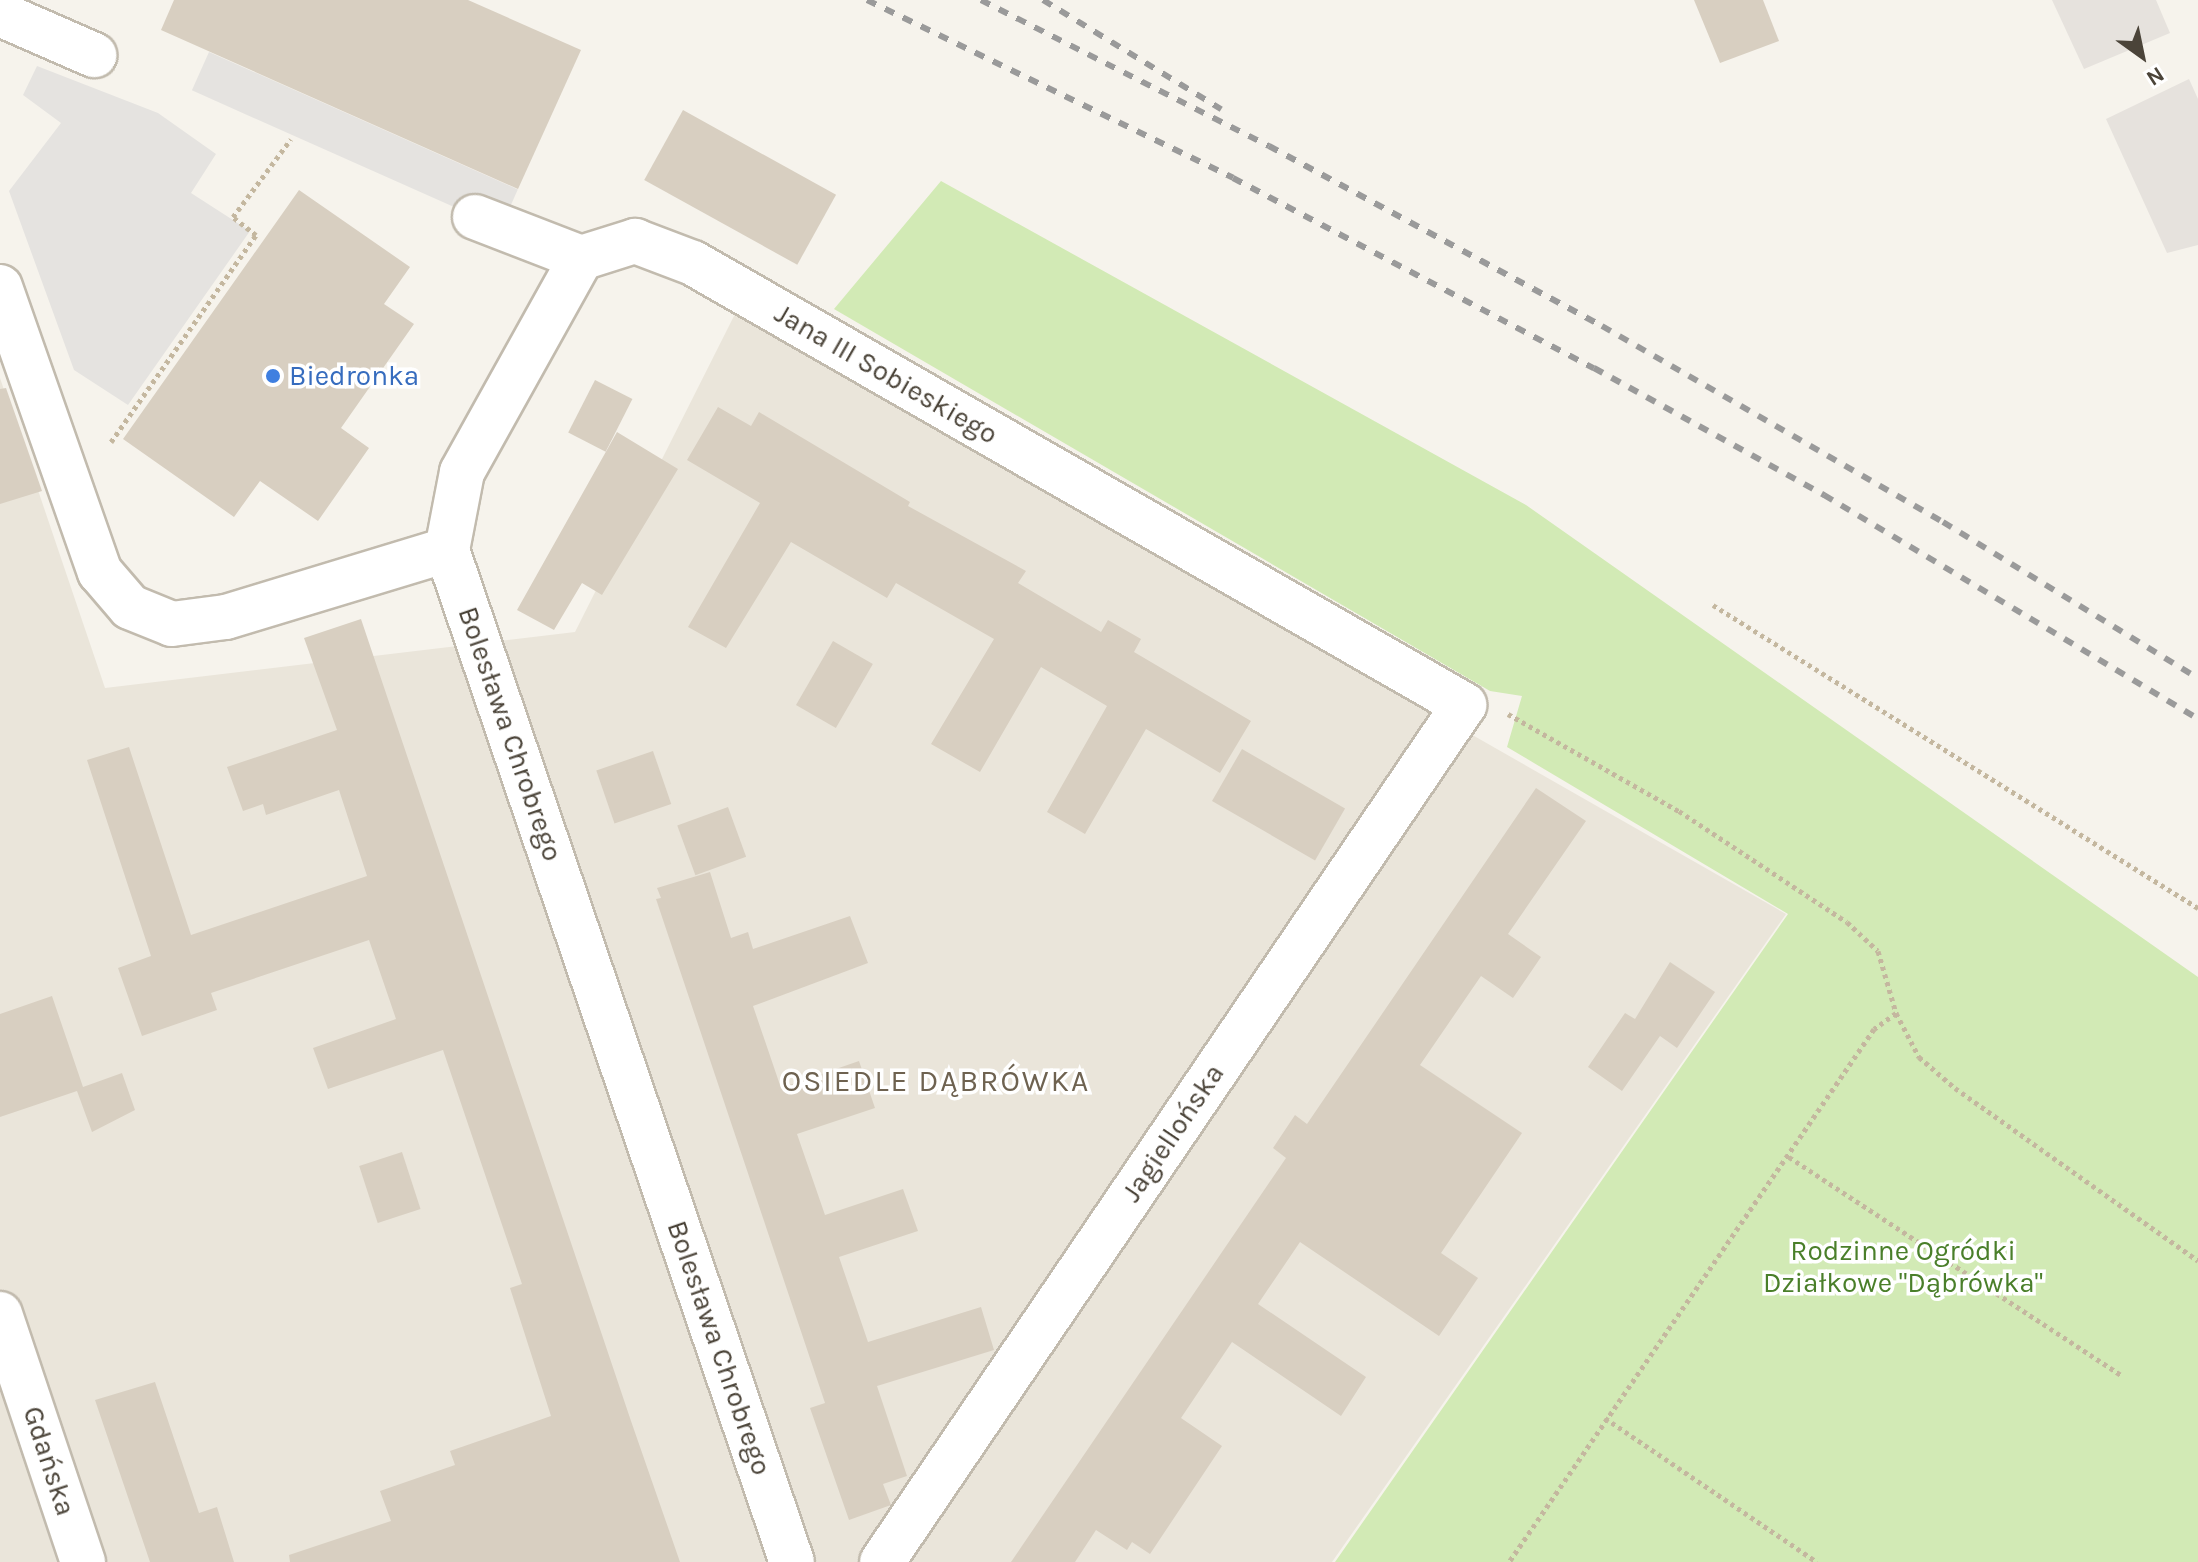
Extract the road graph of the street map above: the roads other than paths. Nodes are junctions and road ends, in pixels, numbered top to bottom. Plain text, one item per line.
1 (0, 14) edge
2 (94, 55) dead end
3 (475, 217) dead end
4 (581, 258) junction
5 (0, 287) edge
6 (447, 550) junction
7 (1464, 705) joint
8 (0, 1314) edge
9 (83, 1562) edge
10 (792, 1562) edge
11 (882, 1562) edge

1 - 2 street
3 - 4 street
4 - 6 street
4 - 7 street, Jana III Sobieskiego
5 - 6 street
6 - 10 street, Bolesława Chrobrego
7 - 11 street, Jagiellońska
8 - 9 street, Gdańska

